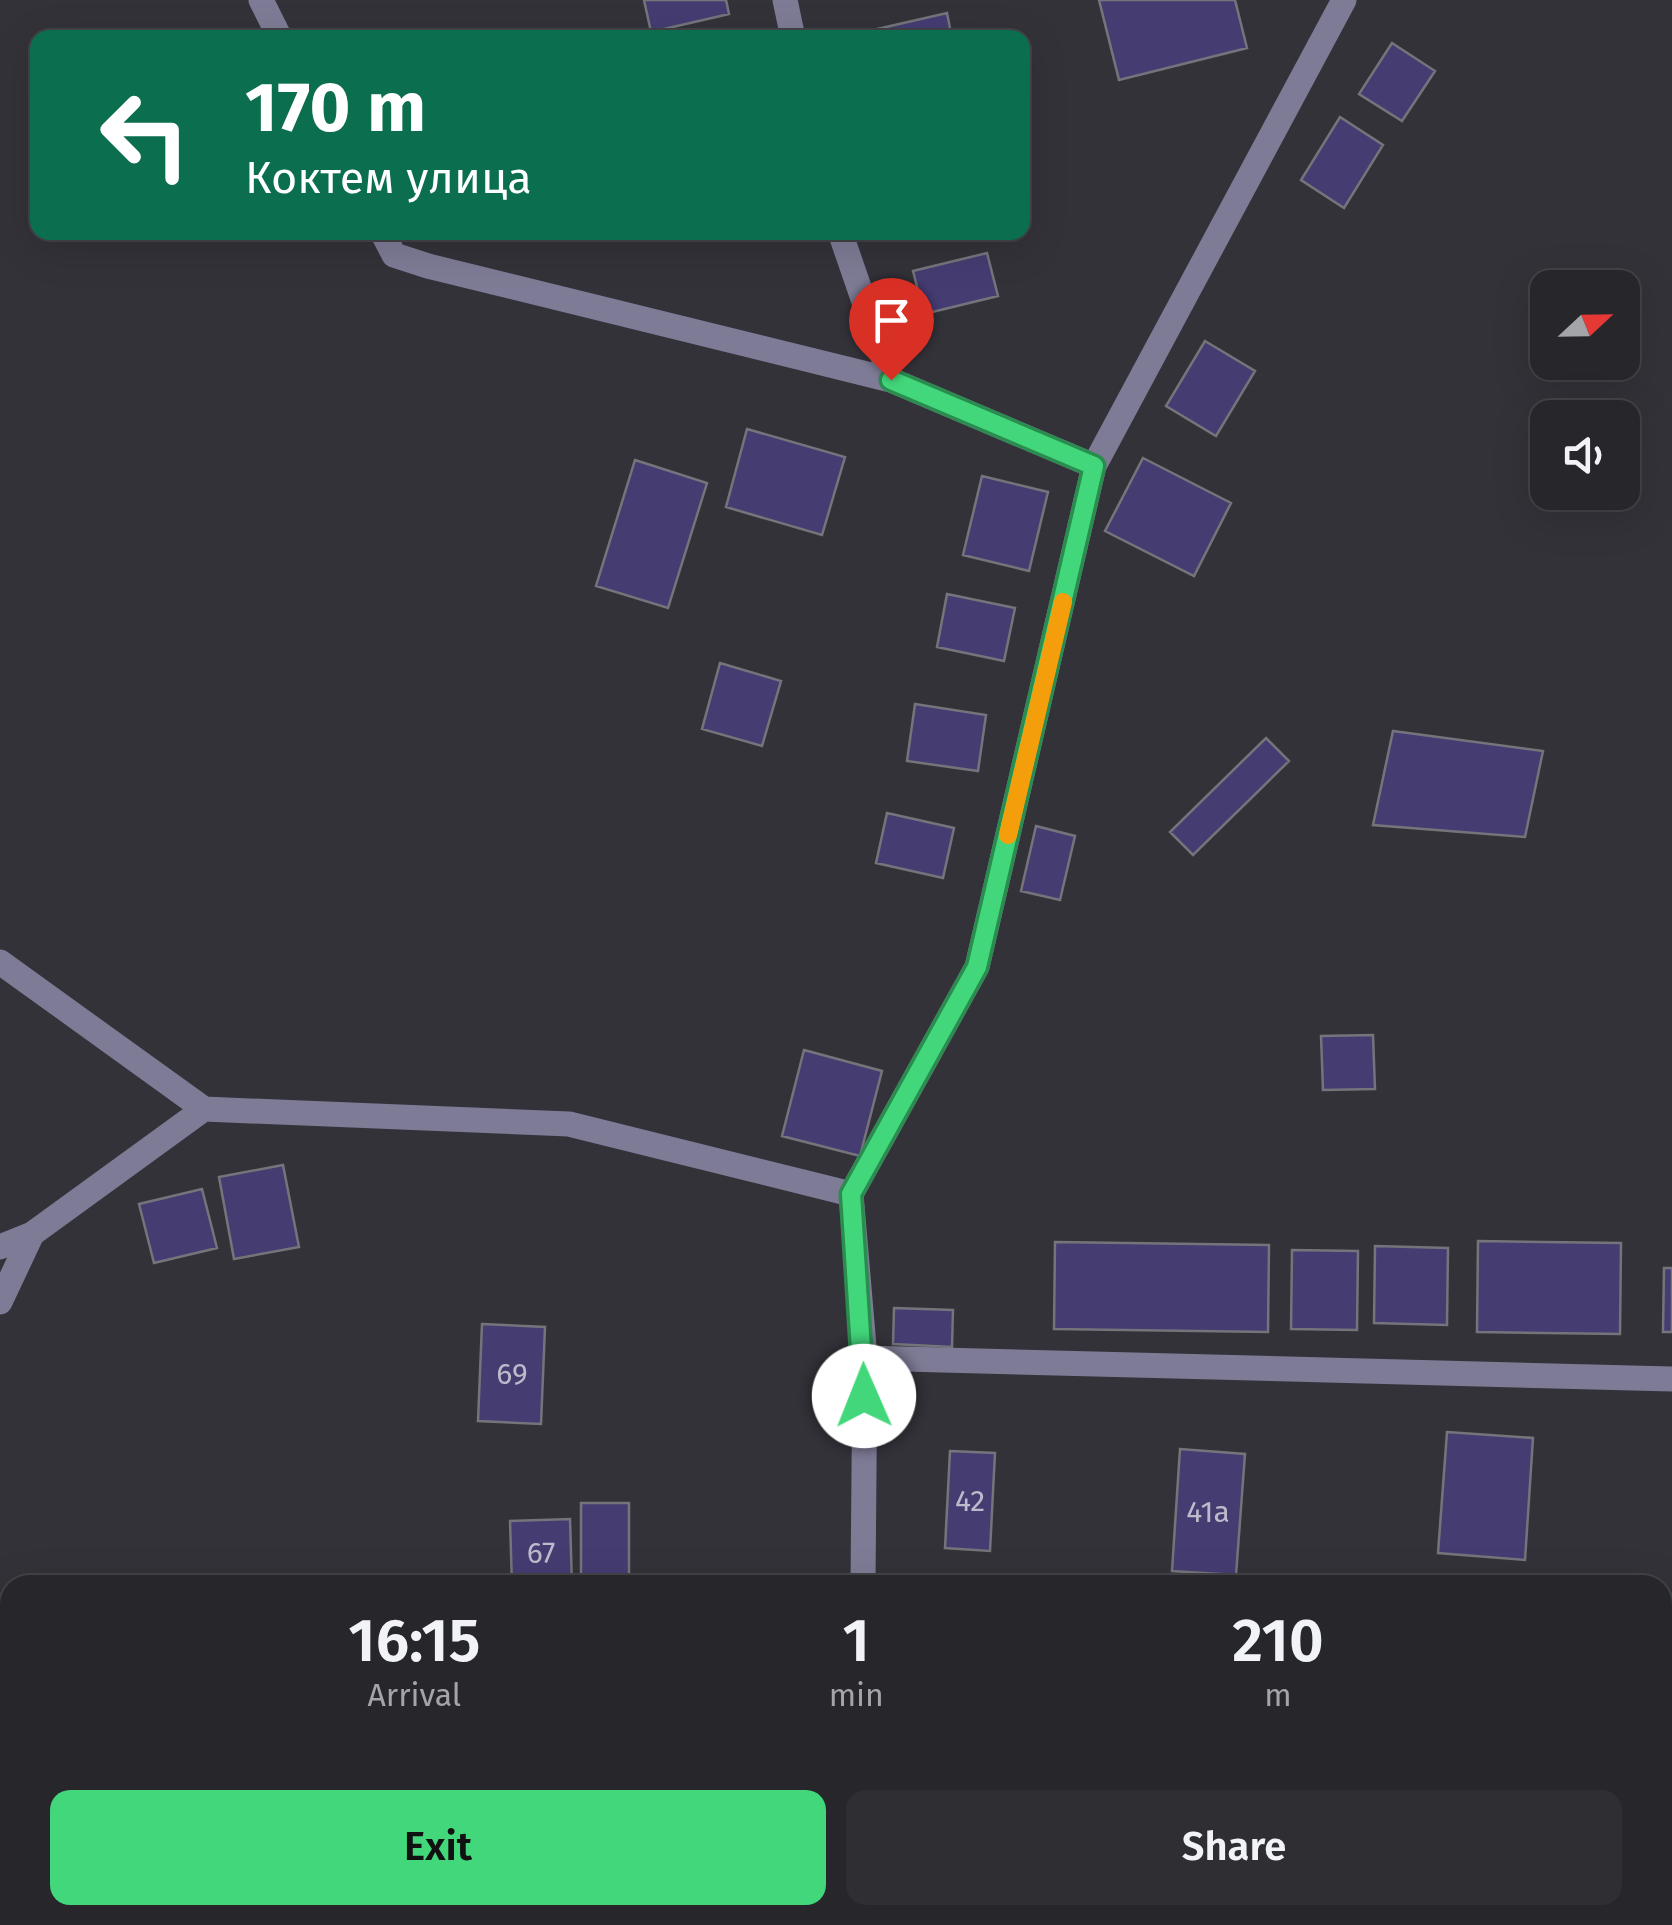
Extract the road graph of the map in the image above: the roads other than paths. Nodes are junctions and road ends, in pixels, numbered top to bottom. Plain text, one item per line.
1 (261, 0) edge
2 (784, 0) edge
3 (1344, 0) edge
4 (276, 30) edge
5 (792, 30) edge
6 (386, 240) edge
7 (843, 240) edge
8 (891, 380) junction
9 (1094, 466) junction
10 (0, 962) edge
11 (204, 1109) junction
12 (851, 1194) junction
13 (32, 1234) junction
14 (0, 1247) edge
15 (0, 1302) edge
16 (864, 1358) junction
17 (1672, 1379) edge
18 (863, 1575) edge

1 - 4 street
2 - 5 street
3 - 9 street
6 - 8 street
7 - 8 street
8 - 9 street
9 - 12 street
10 - 11 street
11 - 12 street
11 - 13 street
12 - 16 street
13 - 14 street
13 - 15 street
16 - 17 street
16 - 18 street

